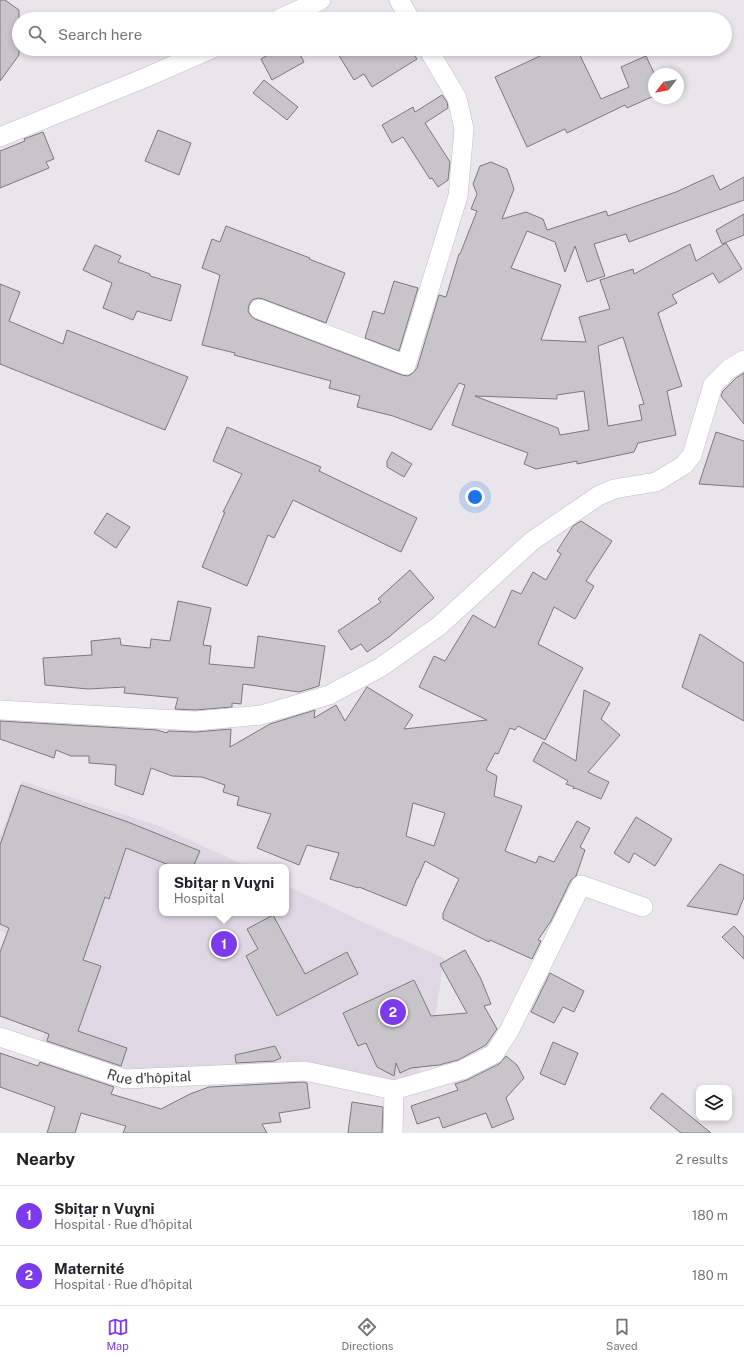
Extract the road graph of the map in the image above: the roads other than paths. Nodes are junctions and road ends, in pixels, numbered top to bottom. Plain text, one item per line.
1 (322, 0) edge
2 (399, 0) edge
3 (295, 12) edge
4 (406, 12) edge
5 (195, 56) edge
6 (432, 56) edge
7 (0, 137) edge
8 (259, 309) dead end
9 (744, 360) edge
10 (0, 710) edge
11 (643, 907) dead end
12 (0, 1037) edge
13 (394, 1090) junction
14 (393, 1133) edge

1 - 3 street
2 - 4 street
5 - 7 street
6 - 8 street
9 - 10 street
11 - 13 street
12 - 13 street, Rue d'hôpital
13 - 14 street

